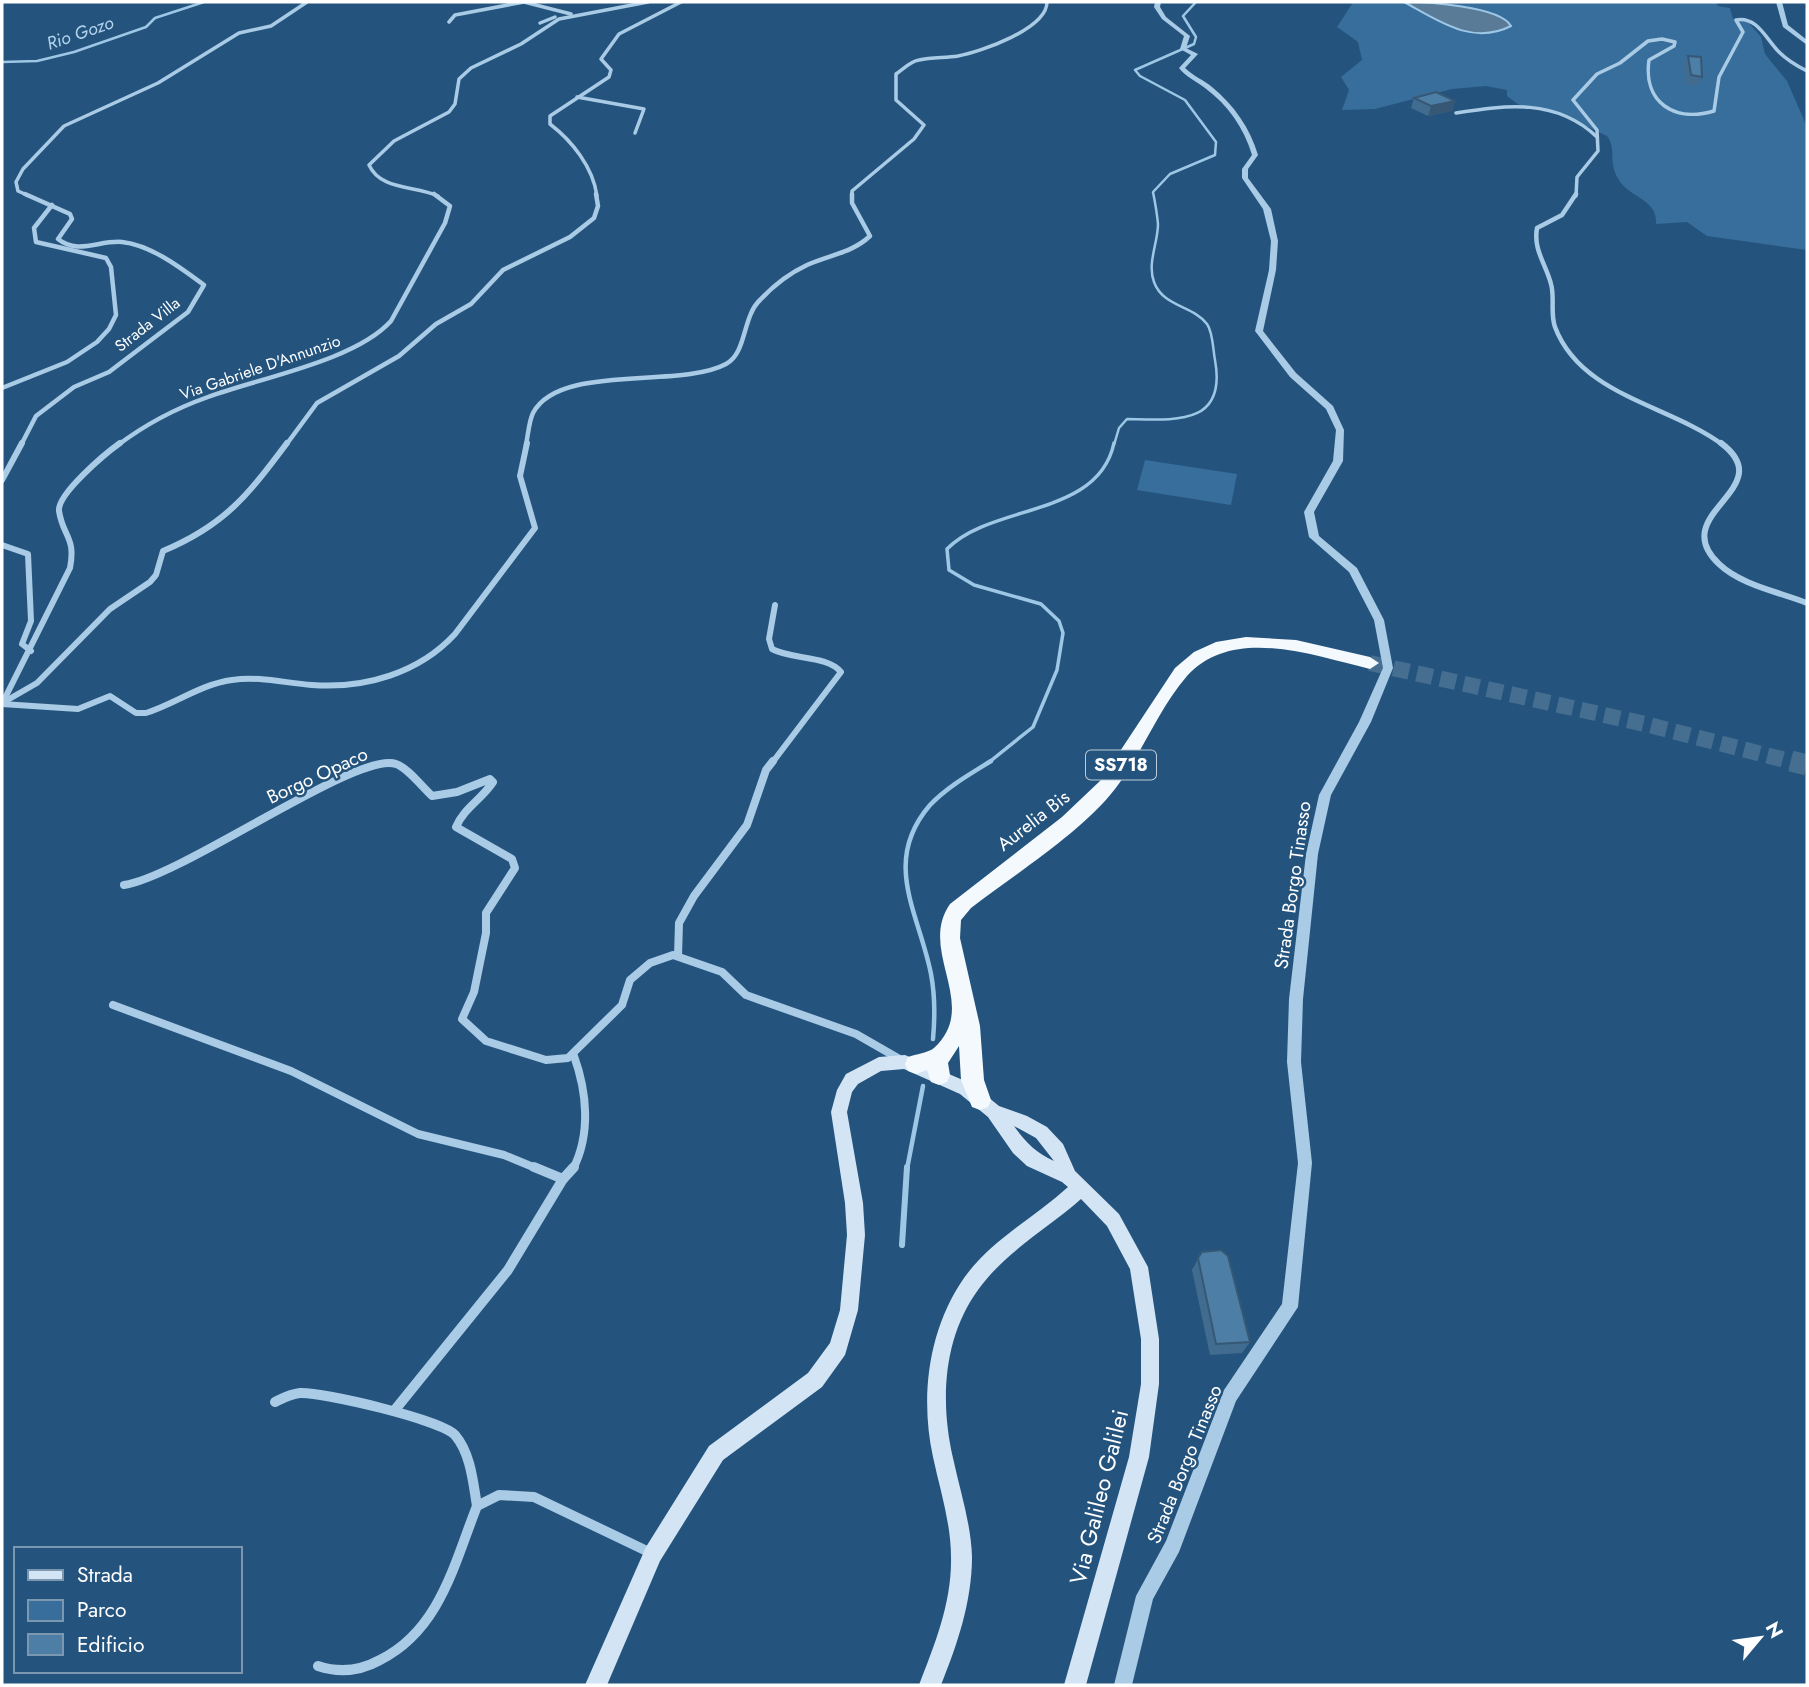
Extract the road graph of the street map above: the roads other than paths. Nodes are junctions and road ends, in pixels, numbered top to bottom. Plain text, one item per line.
1 (307, 2) edge
2 (648, 2) edge
3 (681, 2) edge
4 (1047, 2) edge
5 (1158, 2) edge
6 (1779, 2) edge
7 (565, 12) junction
8 (572, 15) junction
9 (449, 22) dead end
10 (540, 23) dead end
11 (1807, 43) edge
12 (1183, 49) joint
13 (1807, 71) edge
14 (577, 97) junction
15 (1456, 113) dead end
16 (635, 133) dead end
17 (1597, 138) junction
18 (52, 205) junction
19 (71, 246) junction
20 (60, 248) junction
21 (2, 388) edge
22 (2, 480) edge
23 (2, 545) edge
24 (1807, 603) edge
25 (775, 605) dead end
26 (31, 651) junction
27 (1370, 663) tunnel mouth
28 (2, 704) edge
29 (124, 885) dead end
30 (678, 956) junction
31 (963, 998) junction
32 (113, 1005) dead end
33 (574, 1056) junction
34 (911, 1063) junction
35 (968, 1064) junction
36 (943, 1071) junction
37 (987, 1106) junction
38 (1025, 1121) junction
39 (1009, 1134) junction
40 (1062, 1155) junction
41 (1047, 1169) junction
42 (563, 1179) junction
43 (1074, 1182) junction
44 (275, 1402) dead end
45 (394, 1411) junction
46 (477, 1506) junction
47 (653, 1554) junction
48 (318, 1666) dead end
49 (596, 1685) edge
50 (930, 1685) edge
51 (1075, 1685) edge
52 (1123, 1685) edge

1 - 18 street
2 - 8 street, Via Gabriele D'Annunzio
3 - 14 street
4 - 28 street
5 - 12 street
6 - 11 street
7 - 8 street
7 - 9 street
7 - 10 street
8 - 26 street, Via Gabriele D'Annunzio
12 - 52 street, Strada Borgo Tinasso
13 - 17 street
14 - 16 street
14 - 28 street
15 - 17 street
17 - 24 street
18 - 19 street
18 - 20 street
19 - 20 street
19 - 22 street, Strada Villa
20 - 21 street
23 - 26 street
25 - 30 street
26 - 28 street, Via Gabriele D'Annunzio
27 - 31 highway, Aurelia Bis / SS718
29 - 33 street, Borgo Opaco
30 - 33 street
30 - 34 street
31 - 35 highway, SS718
31 - 36 highway, SS718
32 - 42 street
33 - 42 street
34 - 36 highway
34 - 47 main road
35 - 36 highway
35 - 37 highway, SS718
36 - 37 main road, Via Galileo Galilei
37 - 38 main road, Via Galileo Galilei
37 - 39 main road, Via Galileo Galilei
38 - 39 main road
38 - 40 main road, Via Galileo Galilei
39 - 41 main road, Via Galileo Galilei
40 - 41 main road
40 - 43 main road, Via Galileo Galilei
41 - 43 main road, Via Galileo Galilei
42 - 45 street
43 - 50 main road
43 - 51 main road, Via Galileo Galilei
44 - 45 street
45 - 46 street
46 - 47 street
46 - 48 street
47 - 49 main road

